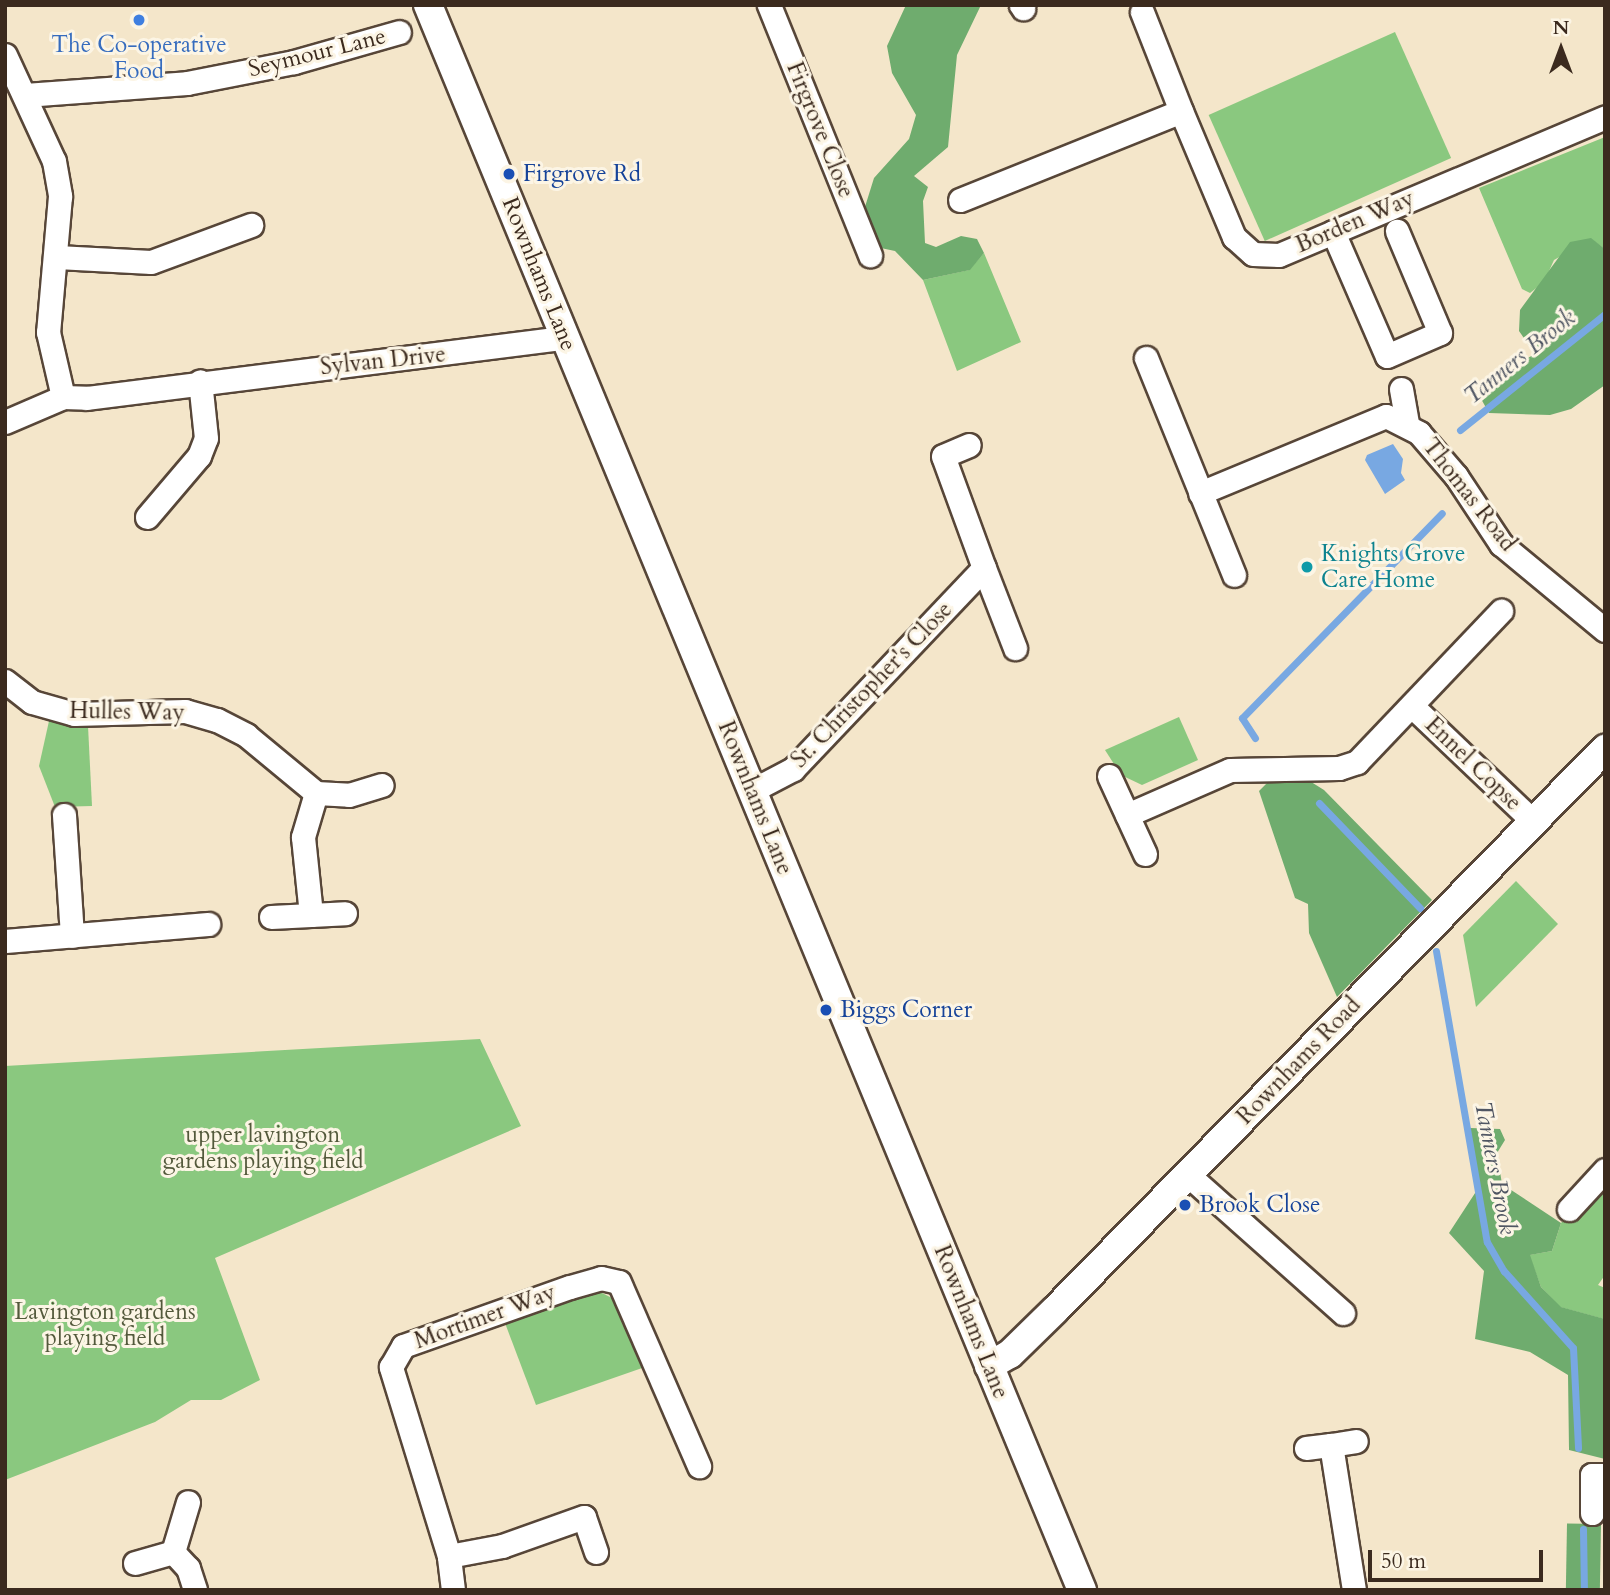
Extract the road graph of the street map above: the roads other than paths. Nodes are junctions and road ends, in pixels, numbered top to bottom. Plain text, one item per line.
1 (428, 5) edge
2 (769, 5) edge
3 (1142, 12) dead end
4 (399, 32) dead end
5 (5, 55) edge
6 (26, 95) junction
7 (1181, 111) junction
8 (1605, 117) edge
9 (960, 200) dead end
10 (251, 225) dead end
11 (1397, 231) dead end
12 (1333, 232) junction
13 (870, 255) dead end
14 (57, 257) junction
15 (565, 338) junction
16 (1146, 358) dead end
17 (200, 381) junction
18 (1401, 389) dead end
19 (63, 397) junction
20 (5, 422) edge
21 (1407, 424) junction
22 (968, 445) dead end
23 (1200, 493) junction
24 (147, 517) dead end
25 (984, 568) junction
26 (1234, 575) dead end
27 (1501, 611) dead end
28 (1605, 629) edge
29 (1015, 648) dead end
30 (8, 692) edge
31 (1412, 705) junction
32 (1605, 749) edge
33 (1109, 776) dead end
34 (382, 785) dead end
35 (753, 790) junction
36 (316, 793) junction
37 (64, 814) dead end
38 (1127, 815) junction
39 (1534, 822) junction
40 (1145, 854) dead end
41 (345, 913) dead end
42 (311, 915) junction
43 (271, 917) dead end
44 (208, 924) dead end
45 (72, 936) junction
46 (5, 942) edge
47 (1605, 1170) edge
48 (1187, 1174) junction
49 (1569, 1209) dead end
50 (1343, 1313) dead end
51 (989, 1366) junction
52 (1356, 1441) dead end
53 (1331, 1445) junction
54 (1306, 1448) dead end
55 (699, 1466) dead end
56 (1605, 1475) edge
57 (188, 1502) dead end
58 (1592, 1513) dead end
59 (173, 1552) junction
60 (596, 1552) dead end
61 (449, 1556) junction
62 (135, 1563) dead end
63 (195, 1590) edge
64 (453, 1590) edge
65 (1082, 1590) edge
66 (1354, 1590) edge

1 - 15 street, Rownhams Lane
2 - 13 street, Firgrove Close
3 - 7 street, Borden Way
4 - 6 street, Seymour Lane
5 - 6 street
6 - 14 street
7 - 9 street
7 - 12 street, Borden Way
8 - 12 street, Borden Way
10 - 14 street
11 - 12 street
14 - 19 street
15 - 17 street, Sylvan Drive
15 - 35 street, Rownhams Lane
16 - 23 street
17 - 19 street, Sylvan Drive
17 - 24 street
18 - 21 street
19 - 20 street, Sylvan Drive
21 - 23 street, Thomas Road
21 - 28 street, Thomas Road
22 - 25 street
23 - 26 street
25 - 29 street
25 - 35 street, St. Christopher's Close
27 - 31 street, Ennel Copse
30 - 36 street, Hulles Way
31 - 38 street, Ennel Copse
31 - 39 street, Ennel Copse
32 - 39 street, Rownhams Road
33 - 38 street
34 - 36 street
35 - 51 street, Rownhams Lane
36 - 42 street
37 - 45 street
38 - 40 street
39 - 48 street, Rownhams Road
41 - 42 street
42 - 43 street
44 - 45 street
45 - 46 street
47 - 49 street
48 - 50 street
48 - 51 street, Rownhams Road
51 - 65 street, Rownhams Lane
52 - 53 street
53 - 54 street
53 - 66 street
55 - 61 street, Mortimer Way
56 - 58 street
57 - 59 street
59 - 62 street
59 - 63 street
60 - 61 street
61 - 64 street, Mortimer Way

